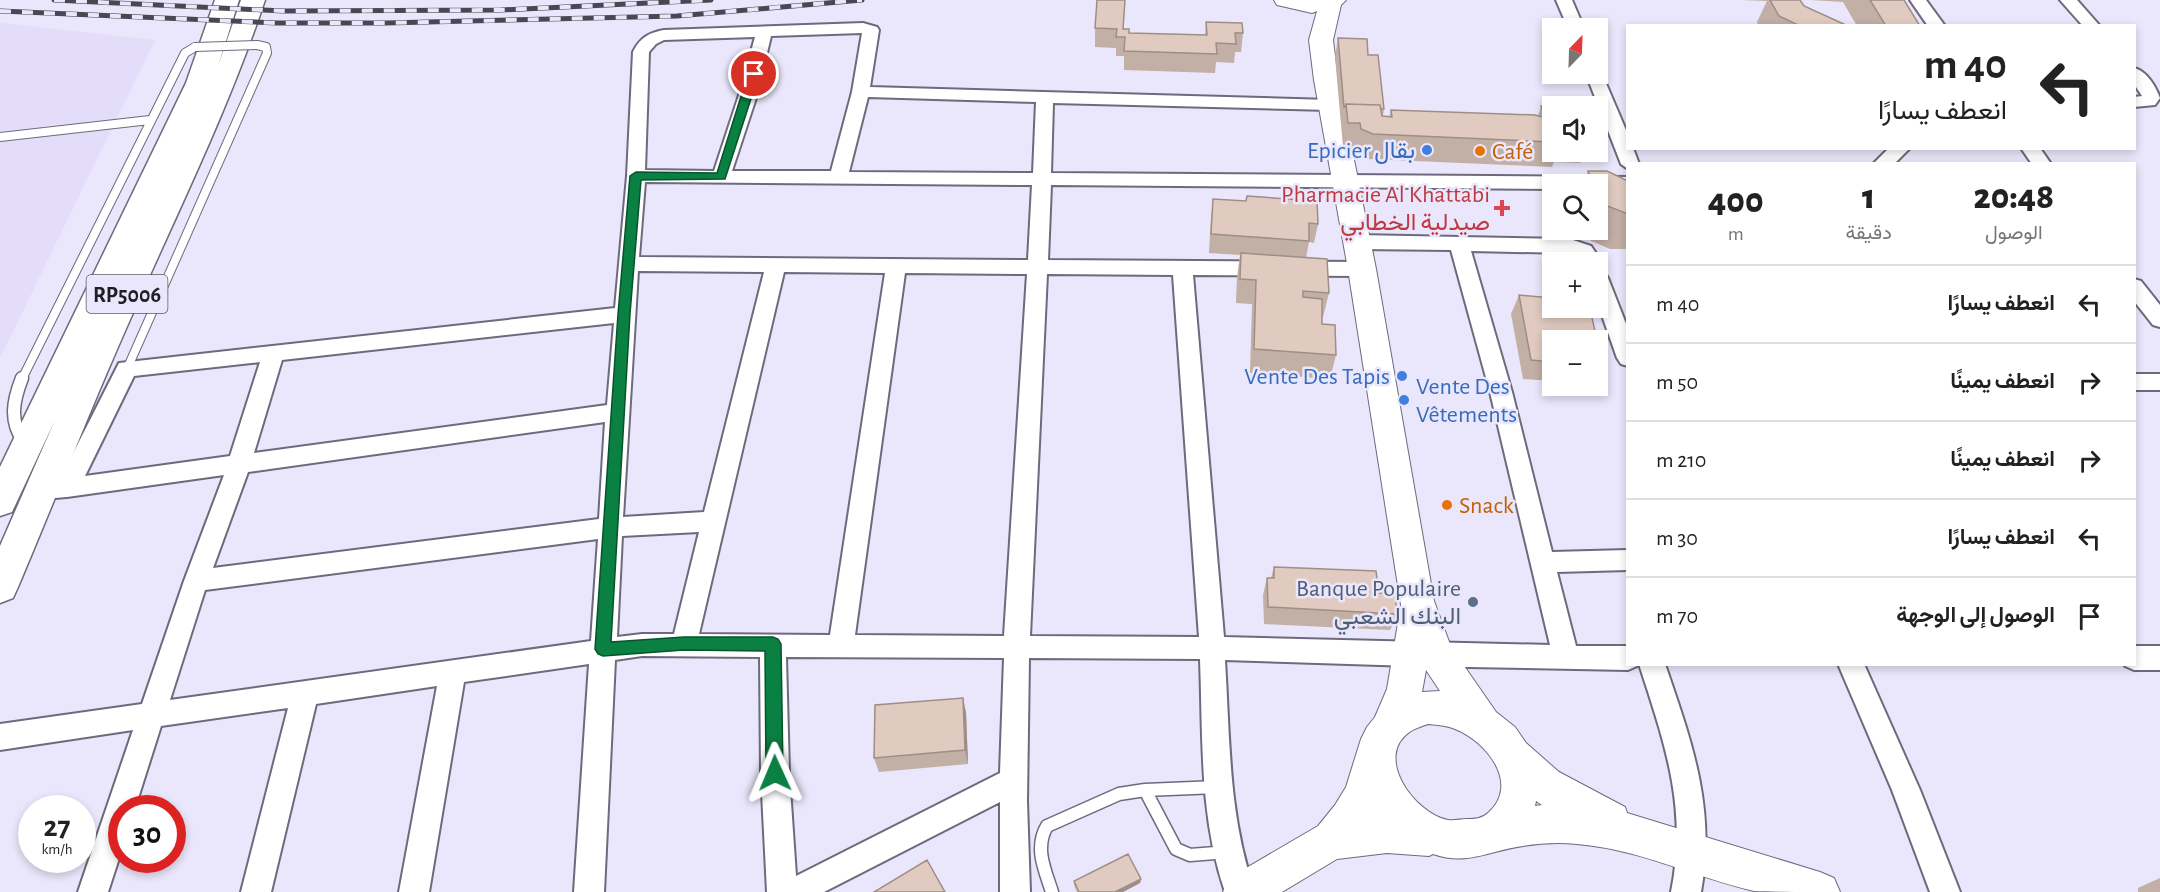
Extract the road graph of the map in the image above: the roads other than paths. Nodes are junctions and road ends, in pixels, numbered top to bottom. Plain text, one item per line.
1 (226, 0) edge
2 (253, 0) edge
3 (1564, 0) edge
4 (1918, 0) edge
5 (2068, 0) edge
6 (1289, 1) edge
7 (1333, 1) edge
8 (1572, 18) edge
9 (1936, 24) edge
10 (2090, 24) edge
11 (764, 32) junction
12 (1321, 40) junction
13 (2136, 75) edge
14 (1598, 84) edge
15 (861, 92) junction
16 (1045, 96) junction
17 (2136, 102) edge
18 (1330, 105) junction
19 (150, 120) junction
20 (0, 137) edge
21 (1899, 150) edge
22 (1629, 162) edge
23 (1884, 162) edge
24 (636, 176) junction
25 (721, 176) junction
26 (838, 178) junction
27 (1042, 179) junction
28 (1346, 180) junction
29 (1626, 183) edge
30 (1459, 244) junction
31 (1585, 252) edge
32 (1360, 256) junction
33 (629, 264) junction
34 (775, 266) junction
35 (896, 266) junction
36 (1038, 266) junction
37 (1182, 266) junction
38 (2136, 288) edge
39 (2136, 289) edge
40 (2160, 289) edge
41 (1608, 305) edge
42 (624, 314) junction
43 (2160, 320) edge
44 (1626, 353) edge
45 (273, 354) junction
46 (128, 369) junction
47 (2136, 382) edge
48 (2160, 382) edge
49 (617, 412) junction
50 (27, 444) junction
51 (238, 465) junction
52 (55, 489) junction
53 (1, 498) edge
54 (712, 521) junction
55 (612, 526) junction
56 (1626, 560) edge
57 (1544, 562) junction
58 (196, 581) junction
59 (0, 587) edge
60 (684, 644) junction
61 (773, 644) junction
62 (841, 644) junction
63 (1016, 647) junction
64 (1212, 648) junction
65 (603, 649) junction
66 (1424, 655) junction
67 (1566, 658) junction
68 (1626, 658) edge
69 (2136, 658) edge
70 (2160, 658) edge
71 (1653, 666) edge
72 (1852, 666) edge
73 (453, 672) junction
74 (305, 694) junction
75 (150, 717) junction
76 (1481, 721) junction
77 (0, 737) edge
78 (1384, 738) junction
79 (1511, 754) junction
80 (1014, 780) junction
81 (1217, 787) junction
82 (1145, 790) junction
83 (1492, 833) junction
84 (1641, 836) junction
85 (1439, 837) junction
86 (1332, 840) junction
87 (1039, 844) junction
88 (1013, 852) junction
89 (1228, 852) junction
90 (1692, 852) junction
91 (93, 892) edge
92 (256, 892) edge
93 (414, 892) edge
94 (589, 892) edge
95 (782, 892) edge
96 (794, 892) edge
97 (1015, 892) edge
98 (1052, 892) edge
99 (1241, 892) edge
100 (1686, 892) edge
101 (1820, 892) edge
102 (1945, 892) edge

1 - 50 main road, RP5006
2 - 52 main road, RP5006
3 - 8 street
4 - 9 street
5 - 10 street
6 - 7 street
6 - 12 street
7 - 12 street
11 - 15 street
11 - 24 street
11 - 25 street
12 - 18 street
13 - 17 street
14 - 22 street
15 - 16 street
15 - 26 street
16 - 18 street
16 - 27 street
18 - 28 street
19 - 20 lane
19 - 46 lane, bridge
19 - 50 lane
21 - 23 street
24 - 25 street
24 - 33 street
25 - 26 street
26 - 27 street
27 - 28 street
27 - 36 street
28 - 29 street
28 - 32 street
30 - 31 street
30 - 32 street
30 - 57 street
32 - 37 street
32 - 66 street
33 - 34 street
33 - 42 street
34 - 35 street
34 - 54 street
35 - 36 street
35 - 62 street
36 - 37 street
36 - 63 street
37 - 64 street
38 - 40 street
39 - 43 street
41 - 44 street
42 - 45 street
42 - 49 street
45 - 46 street
45 - 51 street
46 - 52 street
47 - 48 street
49 - 51 street
49 - 55 street
50 - 53 main road, RP5006
51 - 52 street
51 - 58 street
52 - 59 main road, RP5006
54 - 55 street
54 - 60 street
55 - 58 street
55 - 65 street
56 - 57 street
57 - 67 street
58 - 75 street
60 - 61 street
60 - 65 street
61 - 62 street
61 - 95 street
62 - 63 street
63 - 64 street
63 - 80 street
64 - 66 street
64 - 81 street
65 - 73 street
65 - 94 street
66 - 67 street
66 - 76 street
66 - 78 street
67 - 68 street
69 - 70 street
71 - 90 street
72 - 102 street
73 - 74 street
73 - 93 street
74 - 75 street
74 - 92 street
75 - 77 street
75 - 91 street
76 - 78 street
76 - 79 street
78 - 85 street
78 - 86 street
79 - 83 street
79 - 84 street
80 - 88 street
80 - 96 street
81 - 82 lane
81 - 89 street
82 - 87 lane
82 - 89 lane
83 - 84 street
83 - 85 street
84 - 90 street
85 - 86 street
86 - 99 street
87 - 88 lane
87 - 98 lane
88 - 97 street
89 - 99 street
90 - 100 street
90 - 101 street

